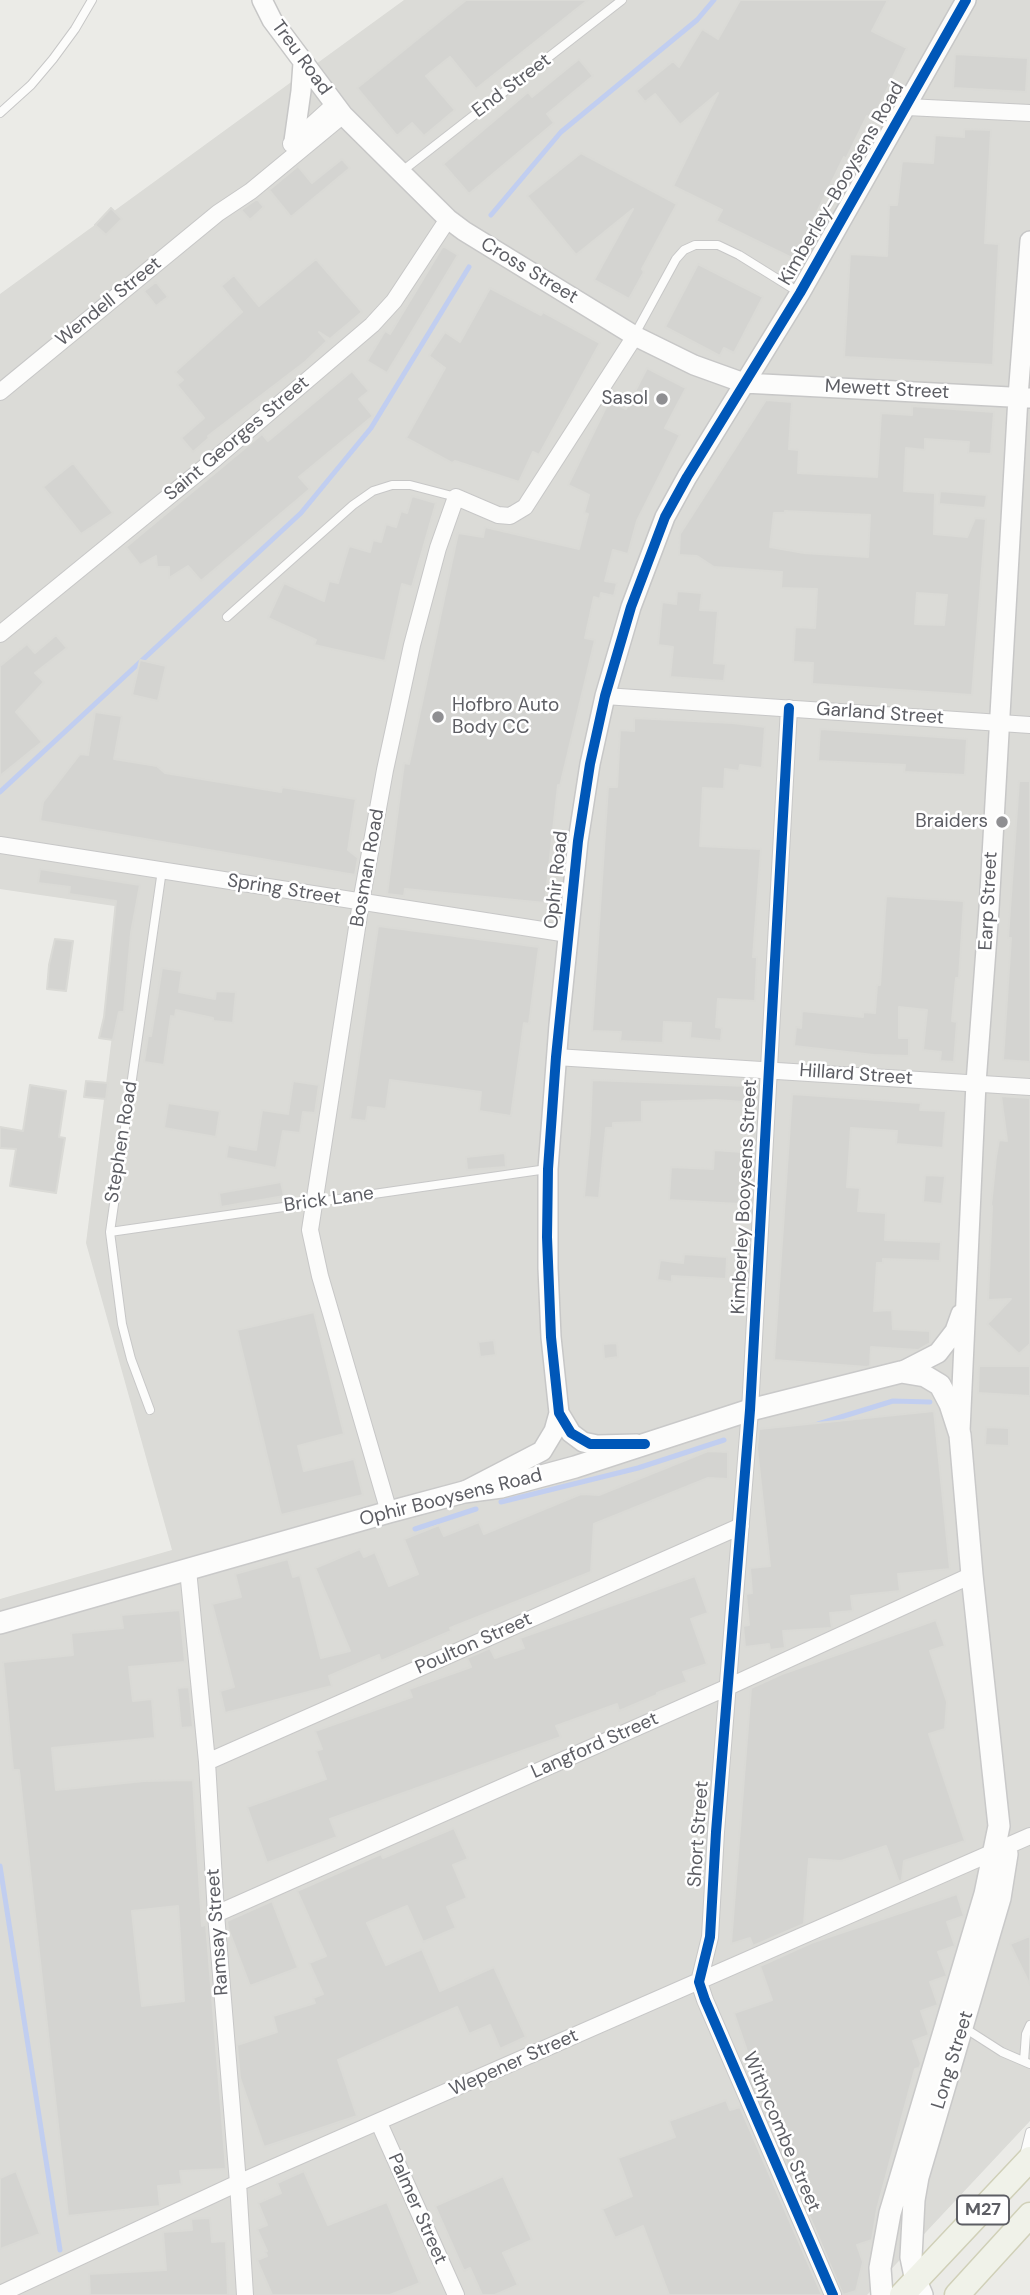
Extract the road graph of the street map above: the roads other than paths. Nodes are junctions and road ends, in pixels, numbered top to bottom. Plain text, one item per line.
1 (92, 0) edge
2 (262, 0) edge
3 (622, 0) edge
4 (966, 0) edge
5 (303, 63) junction
6 (907, 107) junction
7 (339, 109) junction
8 (0, 113) edge
9 (1030, 113) edge
10 (294, 141) junction
11 (400, 172) junction
12 (218, 213) junction
13 (448, 219) junction
14 (1030, 241) edge
15 (800, 293) junction
16 (635, 336) junction
17 (744, 383) junction
18 (0, 392) edge
19 (1024, 398) edge
20 (456, 497) junction
21 (227, 617) dead end
22 (0, 634) edge
23 (605, 696) junction
24 (789, 708) junction
25 (998, 723) junction
26 (1030, 725) edge
27 (0, 845) edge
28 (162, 870) junction
29 (361, 902) junction
30 (568, 934) junction
31 (556, 1057) junction
32 (770, 1070) junction
33 (976, 1083) junction
34 (1030, 1087) edge
35 (548, 1169) junction
36 (314, 1202) junction
37 (110, 1232) junction
38 (965, 1303) junction
39 (901, 1372) junction
40 (150, 1410) dead end
41 (750, 1410) junction
42 (559, 1413) junction
43 (960, 1434) junction
44 (645, 1444) junction
45 (464, 1492) junction
46 (389, 1512) junction
47 (741, 1526) junction
48 (188, 1570) junction
49 (972, 1574) junction
50 (0, 1623) edge
51 (728, 1687) junction
52 (207, 1762) junction
53 (1030, 1836) edge
54 (1001, 1849) junction
55 (216, 1914) junction
56 (699, 1982) junction
57 (1030, 2025) edge
58 (963, 2027) junction
59 (1027, 2062) edge
60 (920, 2112) junction
61 (379, 2123) junction
62 (1030, 2132) edge
63 (1025, 2164) edge
64 (238, 2183) junction
65 (1030, 2215) edge
66 (914, 2290) edge
67 (0, 2294) edge
68 (245, 2295) edge
69 (456, 2295) edge
70 (833, 2295) edge
71 (882, 2295) edge
72 (957, 2295) edge

1 - 8 lane
2 - 5 street, Treu Road
3 - 11 lane, End Street
4 - 6 street, Kimberley-Booysens Road
5 - 7 street, Treu Road
5 - 10 street
6 - 9 street
6 - 15 street, Kimberley-Booysens Road
7 - 10 street, Wendell Street
7 - 11 street, Cross Street
7 - 12 street, Wendell Street
10 - 12 street, Wendell Street
11 - 13 street, Cross Street
12 - 18 street, Wendell Street
13 - 16 street, Cross Street
13 - 22 street, Saint Georges Street
14 - 19 street, Earp Street
15 - 16 lane
15 - 17 street, Kimberley-Booysens Road
16 - 17 street, Cross Street
16 - 20 street
17 - 19 street, Mewett Street
17 - 23 street, Ophir Road
19 - 25 street, Earp Street
20 - 21 lane
20 - 29 street, Bosman Road
23 - 24 street, Garland Street
23 - 30 street, Ophir Road
24 - 25 street, Garland Street
24 - 32 street, Kimberley Booysens Street
25 - 26 street, Garland Street
25 - 33 street, Earp Street
27 - 28 street, Spring Street
28 - 29 street, Spring Street
28 - 37 lane, Stephen Road
29 - 30 street, Spring Street
29 - 36 street, Bosman Road
30 - 31 street, Ophir Road
31 - 32 street, Hillard Street
31 - 35 street, Ophir Road
32 - 33 street, Hillard Street
32 - 41 street, Kimberley Booysens Street
33 - 34 street, Hillard Street
33 - 38 street, Earp Street
35 - 36 lane, Brick Lane
35 - 42 street, Ophir Road
36 - 37 lane, Brick Lane
36 - 46 street, Bosman Road
37 - 40 lane, Stephen Road
38 - 39 street
38 - 43 street, Earp Street
39 - 41 main road, Ophir Booysens Road
39 - 43 main road
41 - 44 main road, Ophir Booysens Road
41 - 47 street, Kimberley Booysens Street
42 - 44 street
42 - 45 street
43 - 49 main road
44 - 45 main road, Ophir Booysens Road
45 - 46 main road, Ophir Booysens Road
46 - 48 main road, Ophir Booysens Road
47 - 51 street, Kimberley Booysens Street
47 - 52 street, Poulton Street
48 - 50 main road, Ophir Booysens Road
48 - 52 street, Ramsay Street
49 - 51 street, Langford Street
49 - 54 main road
51 - 55 street, Langford Street
51 - 56 street, Short Street
52 - 55 street, Ramsay Street
53 - 54 street, Wepener Street
54 - 56 street, Wepener Street
54 - 58 main road, Long Street
54 - 60 main road, Long Street
55 - 64 street, Ramsay Street
56 - 61 street, Wepener Street
56 - 70 street, Withycombe Street
57 - 59 lane
58 - 59 lane
58 - 60 main road
58 - 66 main road, Long Street
60 - 71 main road, Long Street
61 - 64 street, Wepener Street
61 - 69 street, Palmer Street
62 - 63 lane
63 - 66 main road, M27
64 - 67 street, Wepener Street
64 - 68 street, Ramsay Street
65 - 72 main road, M27

